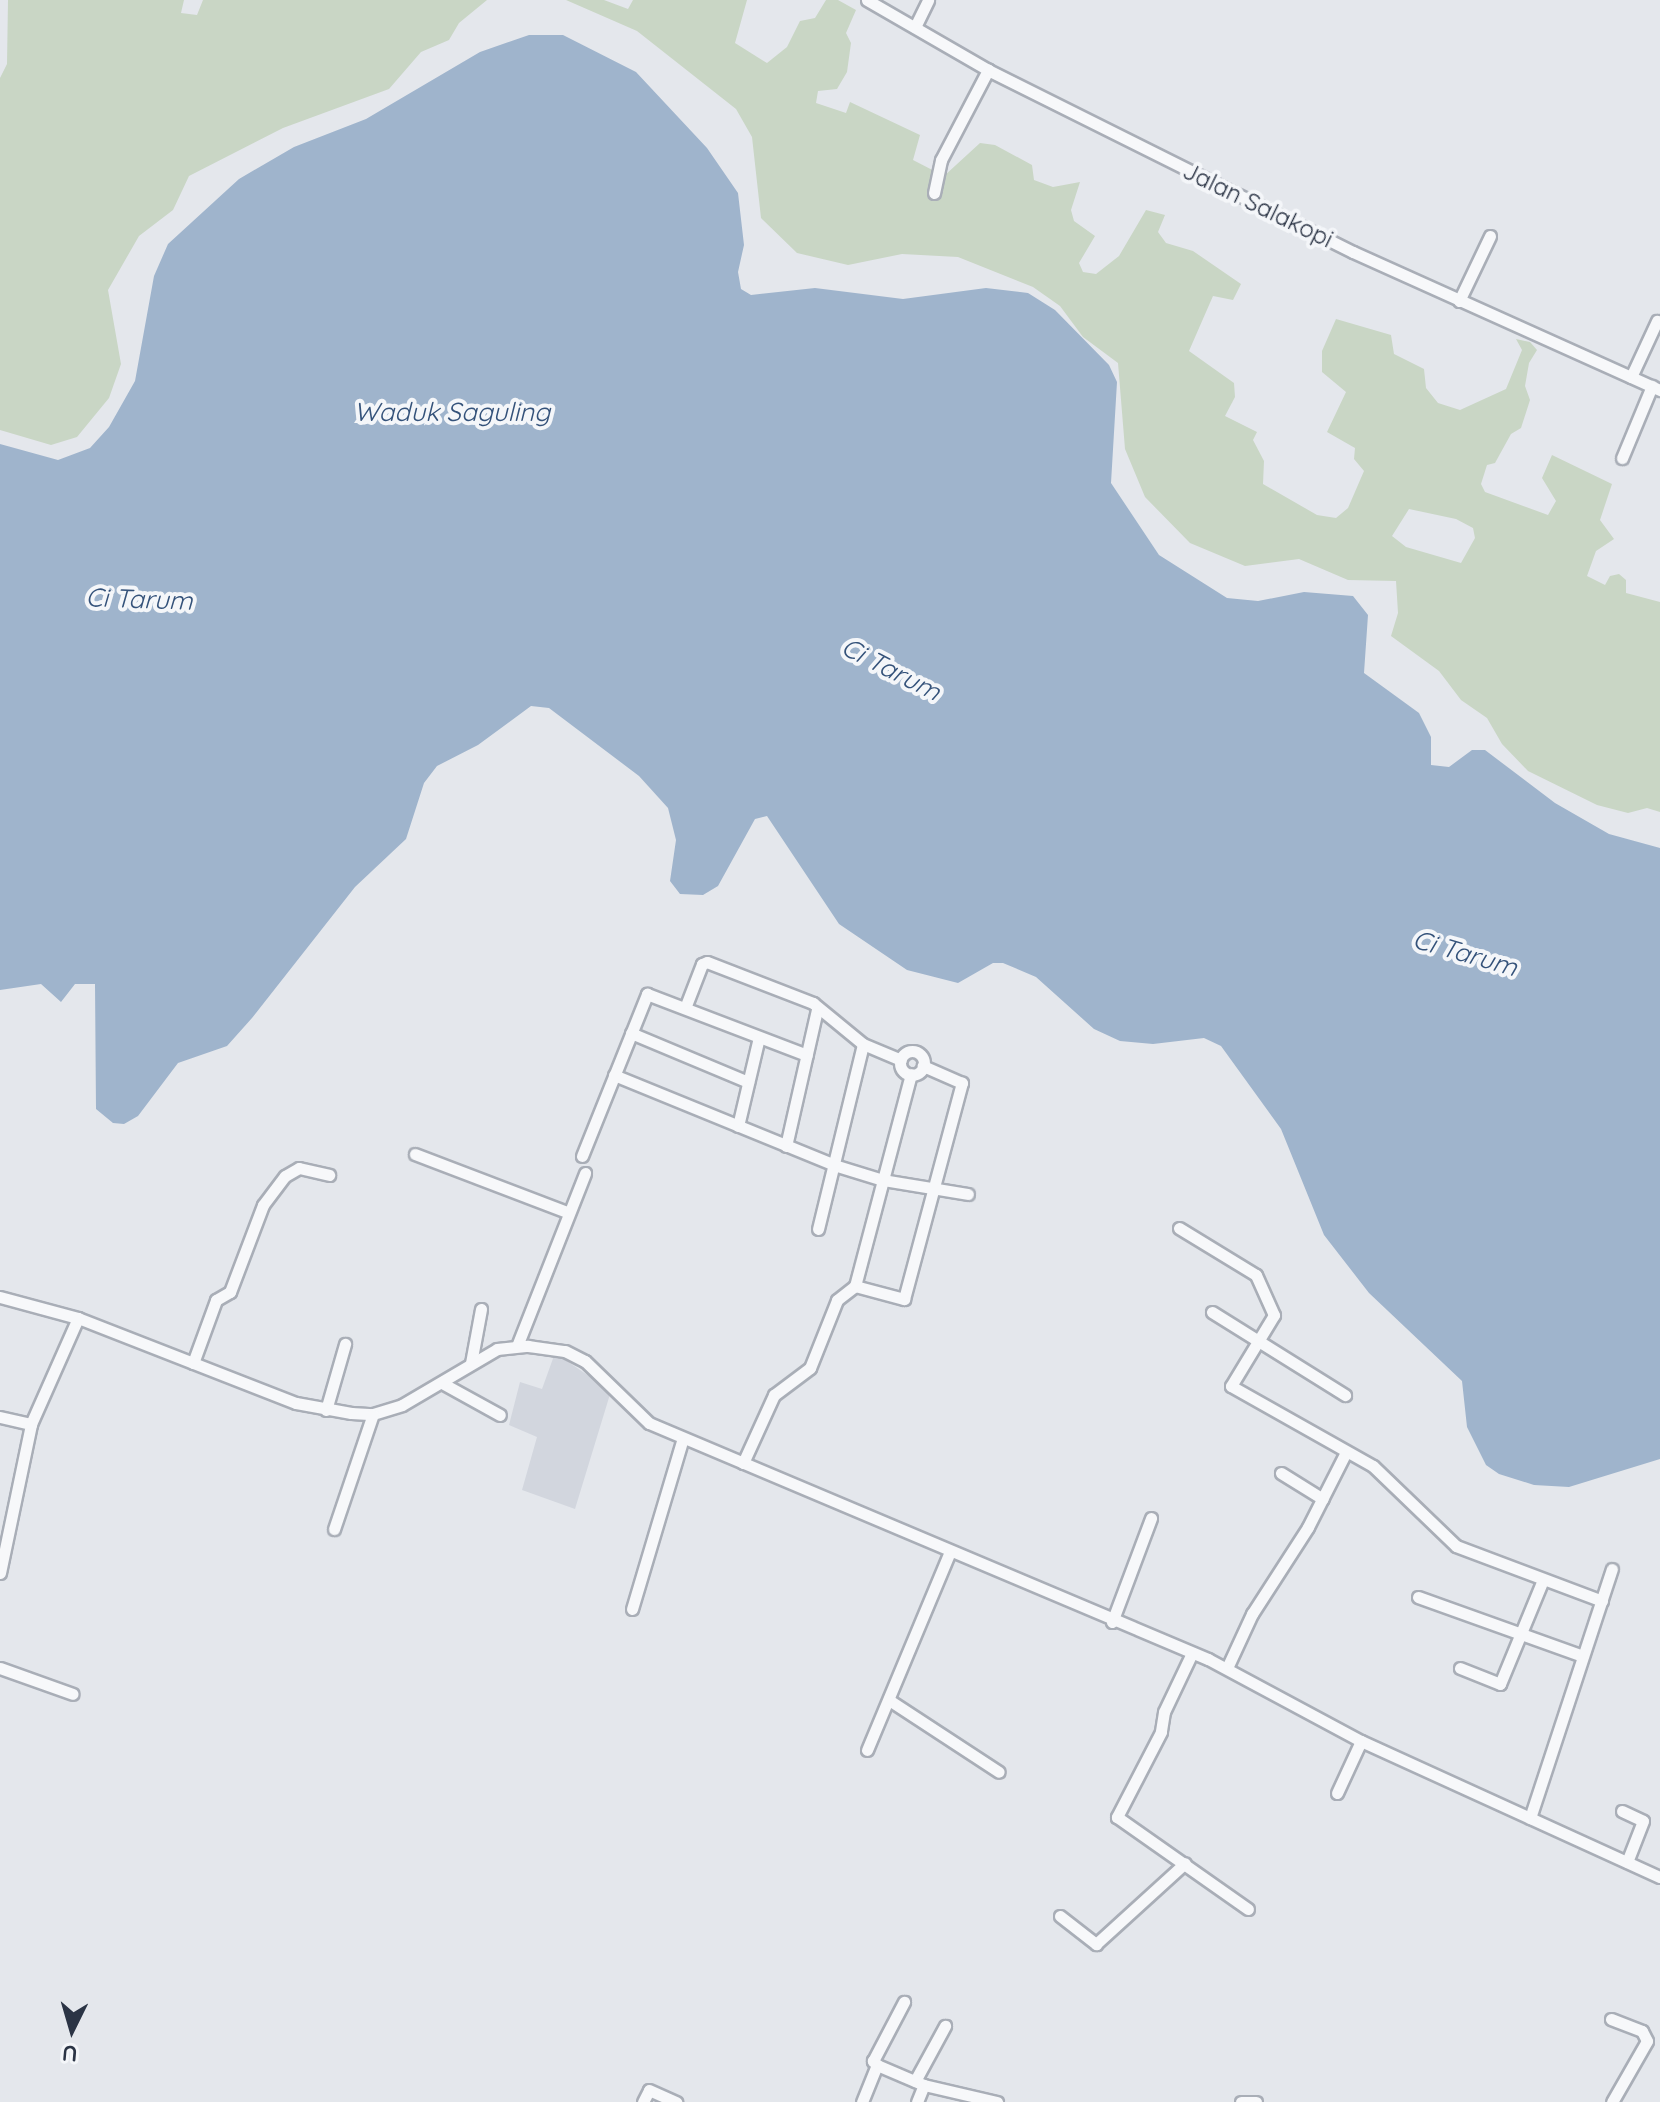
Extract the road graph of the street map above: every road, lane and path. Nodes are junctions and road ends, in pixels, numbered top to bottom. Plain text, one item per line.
1 (867, 0) edge
2 (928, 0) edge
3 (915, 27) junction
4 (988, 70) junction
5 (934, 193) dead end
6 (1490, 236) dead end
7 (1459, 301) junction
8 (1657, 321) dead end
9 (1631, 377) junction
10 (1656, 388) edge
11 (1622, 458) dead end
12 (685, 1008) junction
13 (817, 1009) junction
14 (631, 1033) junction
15 (759, 1037) junction
16 (863, 1044) junction
17 (807, 1055) junction
18 (901, 1060) junction
19 (923, 1066) junction
20 (911, 1074) junction
21 (614, 1075) junction
22 (748, 1082) junction
23 (738, 1126) junction
24 (786, 1146) junction
25 (415, 1154) dead end
26 (582, 1156) dead end
27 (834, 1165) junction
28 (585, 1173) dead end
29 (329, 1175) dead end
30 (883, 1180) junction
31 (934, 1189) junction
32 (968, 1194) dead end
33 (567, 1212) junction
34 (1179, 1228) dead end
35 (818, 1229) dead end
36 (855, 1286) junction
37 (0, 1297) edge
38 (481, 1309) dead end
39 (1212, 1312) dead end
40 (78, 1318) junction
41 (1258, 1341) junction
42 (345, 1344) dead end
43 (517, 1346) junction
44 (193, 1363) junction
45 (471, 1363) junction
46 (442, 1383) junction
47 (1345, 1395) dead end
48 (326, 1410) junction
49 (373, 1414) junction
50 (500, 1415) dead end
51 (0, 1417) edge
52 (31, 1424) junction
53 (683, 1438) junction
54 (1345, 1454) junction
55 (743, 1463) junction
56 (1281, 1473) dead end
57 (1323, 1499) junction
58 (1151, 1518) dead end
59 (334, 1529) dead end
60 (950, 1552) junction
61 (1612, 1569) dead end
62 (0, 1573) edge
63 (1542, 1582) junction
64 (1418, 1597) dead end
65 (1602, 1601) junction
66 (632, 1609) dead end
67 (1112, 1622) junction
68 (1521, 1634) junction
69 (1192, 1653) junction
70 (1583, 1656) junction
71 (0, 1668) edge
72 (1227, 1668) junction
73 (1460, 1668) dead end
74 (73, 1694) dead end
75 (889, 1700) junction
76 (1361, 1741) junction
77 (867, 1750) dead end
78 (999, 1772) dead end
79 (1337, 1793) dead end
80 (1622, 1811) dead end
81 (1530, 1818) junction
82 (1627, 1862) junction
83 (1185, 1863) junction
84 (1660, 1877) edge
85 (1248, 1909) dead end
86 (1060, 1916) dead end
87 (904, 2002) dead end
88 (1611, 2019) dead end
89 (945, 2026) dead end
90 (877, 2065) junction
91 (919, 2083) junction
92 (974, 2099) edge
93 (643, 2102) edge
94 (676, 2102) edge
95 (862, 2102) edge
96 (917, 2102) edge
97 (997, 2102) edge
98 (1241, 2102) edge
99 (1256, 2102) edge
100 (1612, 2102) edge

1 - 3 street, Jalan Salakopi
2 - 3 street
3 - 4 street, Jalan Salakopi
4 - 5 street
4 - 7 street, Jalan Salakopi
6 - 7 street
7 - 9 street, Jalan Salakopi
8 - 9 street
9 - 10 street, Jalan Salakopi
10 - 11 street
12 - 13 street
12 - 14 street
12 - 15 street
13 - 16 street
13 - 17 street
14 - 21 street
14 - 22 street
15 - 17 street
15 - 22 street
16 - 18 street
16 - 27 street
17 - 24 street
18 - 19 street
18 - 20 street
19 - 20 street
19 - 31 street
20 - 30 street
21 - 23 street
21 - 26 street
22 - 23 street
23 - 24 street
24 - 27 street
25 - 33 street
27 - 30 street
27 - 35 street
28 - 33 street
29 - 44 street
30 - 31 street
30 - 36 street
31 - 32 street
31 - 36 street
33 - 43 street
34 - 41 street
36 - 55 street
37 - 40 street
38 - 45 street
39 - 41 street
40 - 44 street
40 - 52 street
41 - 47 street
41 - 54 street
42 - 48 street
43 - 45 street
43 - 53 street
44 - 48 street
45 - 46 street
46 - 49 street
46 - 50 street
48 - 49 street
49 - 59 street
51 - 52 street
52 - 62 street
53 - 55 street
53 - 66 street
54 - 57 street
54 - 63 street
55 - 60 street
56 - 57 street
57 - 72 street
58 - 67 street
60 - 67 street
60 - 75 street
61 - 65 street
63 - 65 street
63 - 68 street
64 - 68 street
65 - 70 street
67 - 69 street
68 - 70 street
68 - 73 street
69 - 72 street
69 - 83 street
70 - 81 street
71 - 74 street
72 - 76 street
75 - 77 street
75 - 78 street
76 - 79 street
76 - 81 street
80 - 82 street
81 - 82 street
82 - 84 street
83 - 85 street
83 - 86 street
87 - 90 street
88 - 100 street
89 - 91 street
90 - 91 street
90 - 95 street
91 - 92 street
91 - 96 street
92 - 97 street
93 - 94 street
98 - 99 street

